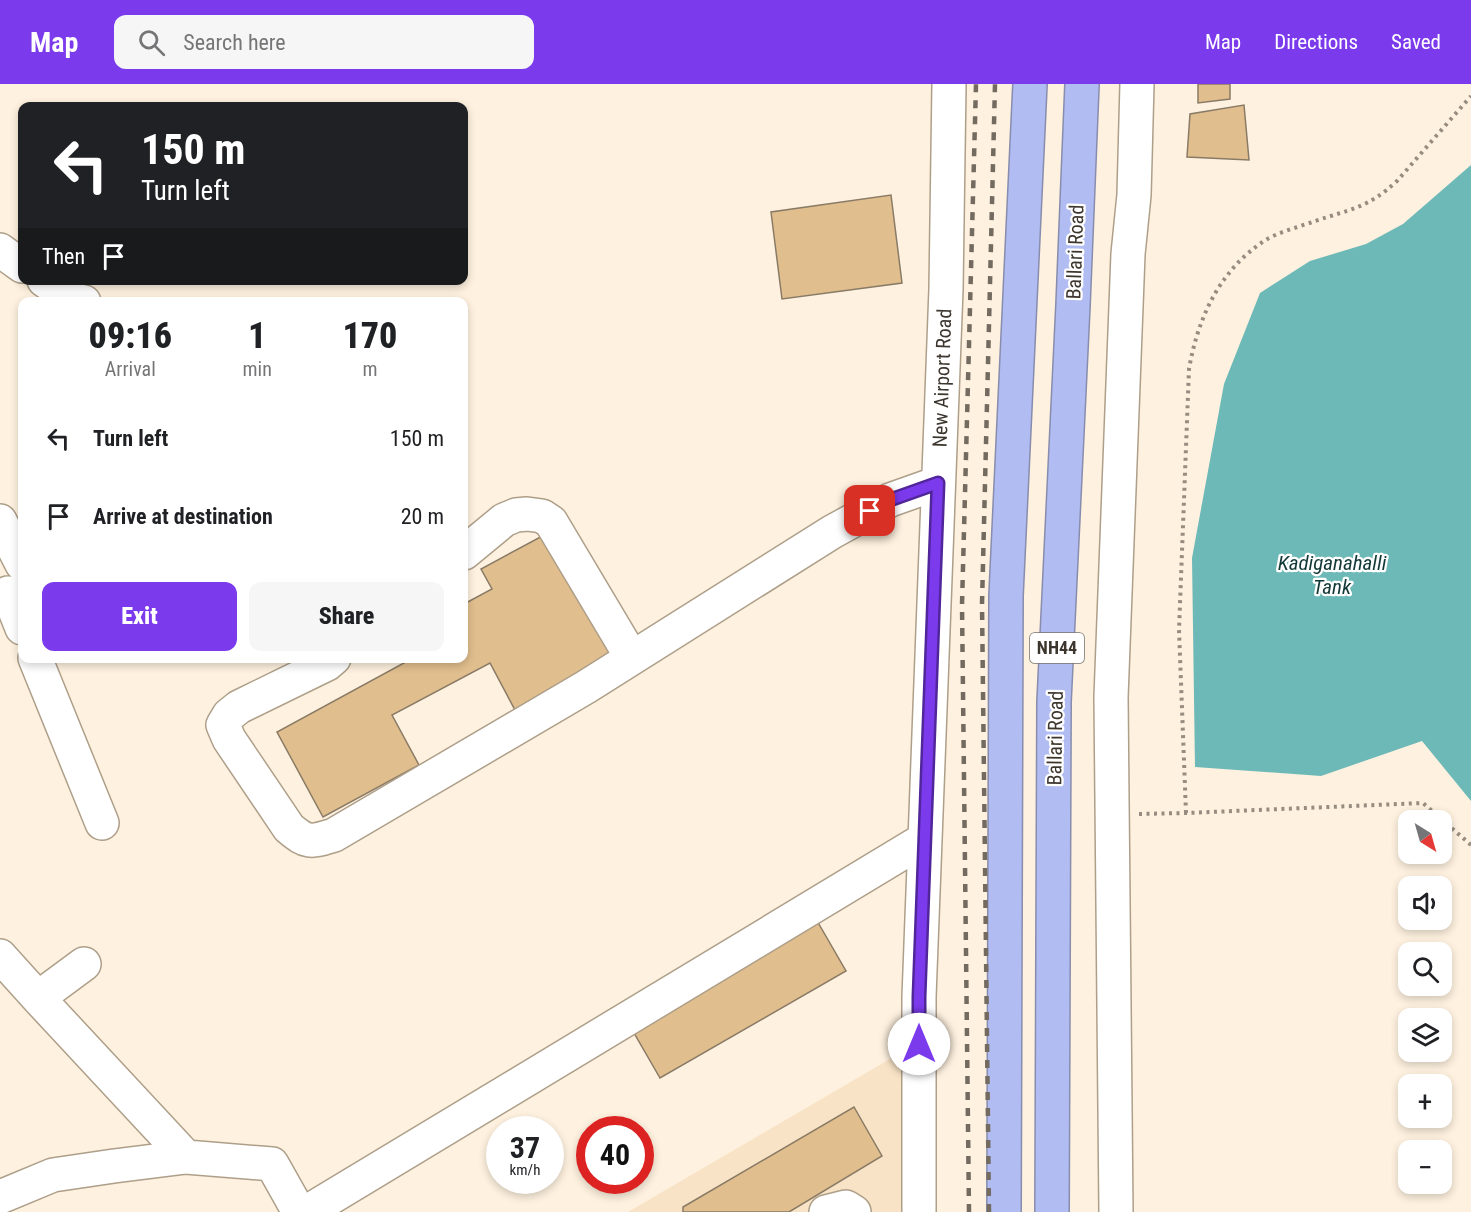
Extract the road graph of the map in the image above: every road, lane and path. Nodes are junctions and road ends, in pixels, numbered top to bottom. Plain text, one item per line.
1 (949, 84) edge
2 (1030, 84) edge
3 (1082, 84) edge
4 (1137, 84) edge
5 (1471, 96) edge
6 (0, 250) edge
7 (18, 263) edge
8 (51, 285) edge
9 (69, 297) edge
10 (938, 483) junction
11 (0, 521) edge
12 (468, 550) edge
13 (13, 586) edge
14 (18, 609) edge
15 (632, 658) junction
16 (37, 663) edge
17 (328, 663) edge
18 (1186, 813) junction
19 (1112, 814) junction
20 (102, 823) dead end
21 (925, 839) junction
22 (1471, 844) edge
23 (0, 956) edge
24 (84, 964) dead end
25 (38, 999) junction
26 (186, 1157) junction
27 (0, 1197) edge
28 (299, 1212) edge
29 (307, 1212) edge
30 (826, 1212) edge
31 (854, 1212) edge
32 (919, 1212) edge
33 (1004, 1212) edge
34 (1052, 1212) edge
35 (1116, 1212) edge

1 - 10 street, New Airport Road
2 - 33 highway, NH44
3 - 34 highway, Ballari Road / NH44
4 - 19 street
5 - 18 path
6 - 7 street
8 - 9 street
10 - 15 street
10 - 21 street, New Airport Road
11 - 13 street
12 - 15 street
13 - 14 street
15 - 17 street
16 - 20 street
18 - 19 path
18 - 22 path
19 - 35 street
21 - 29 street
21 - 32 street, New Airport Road
23 - 25 street
24 - 25 street
25 - 26 street
26 - 27 street
26 - 28 street
30 - 31 street

